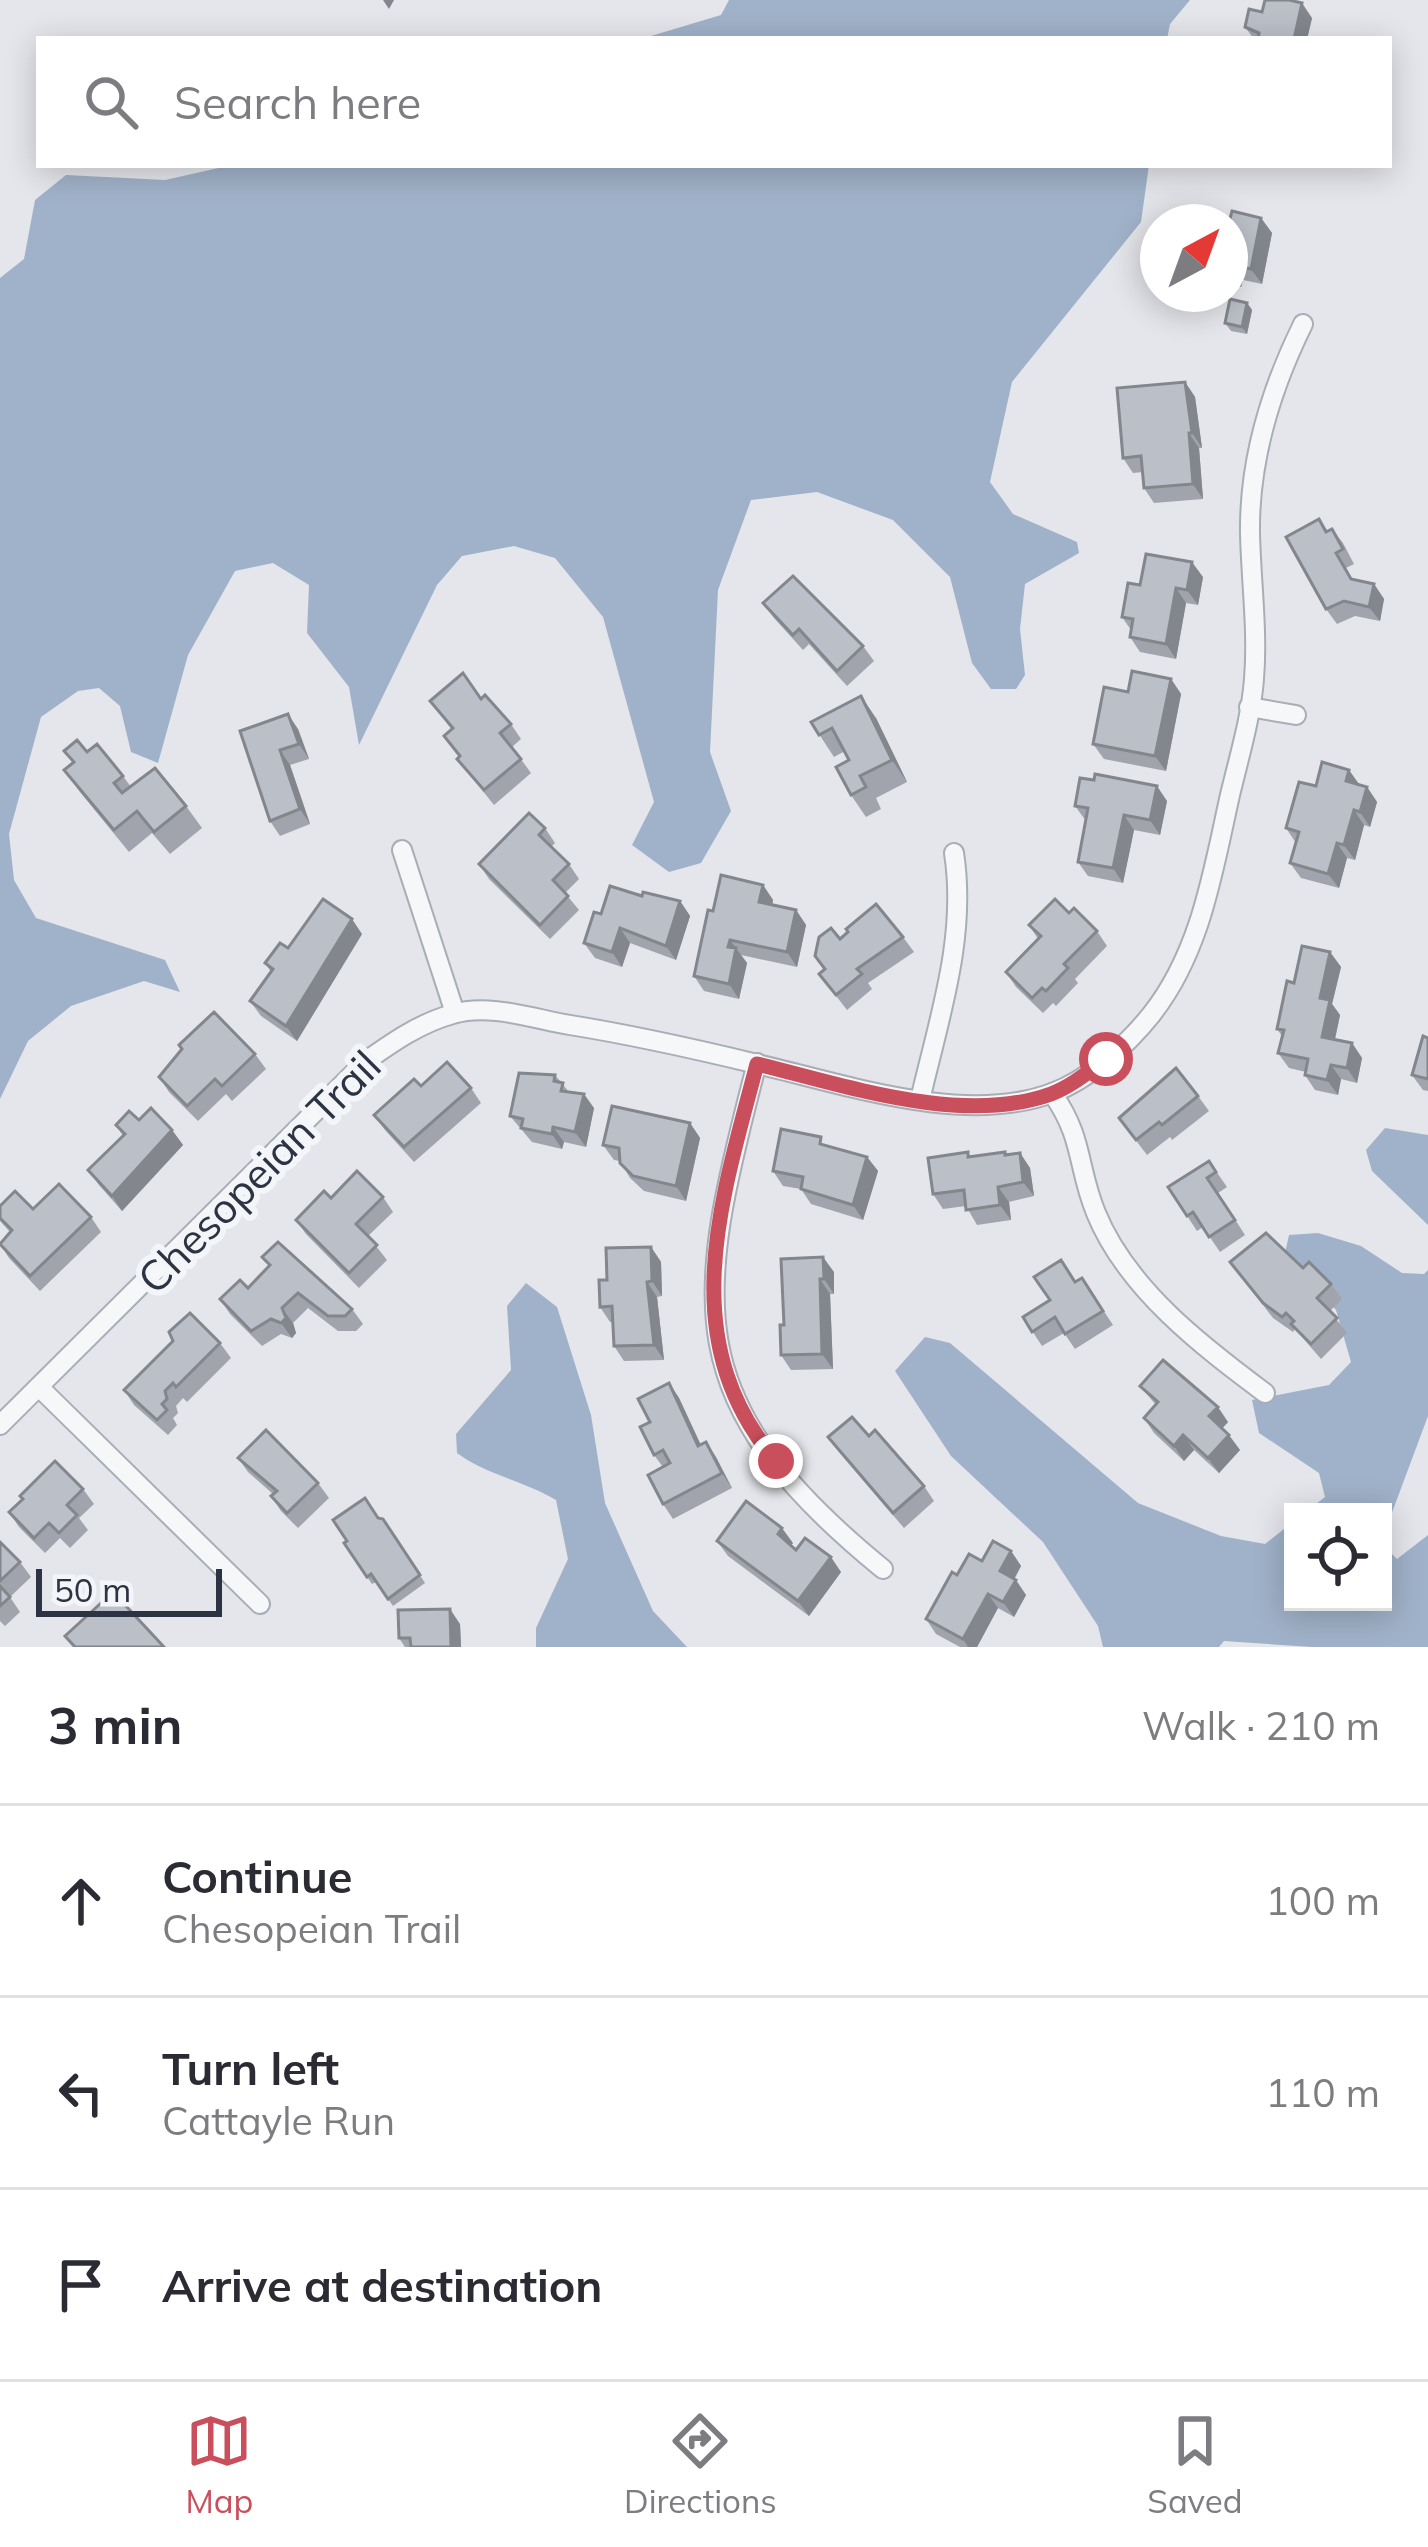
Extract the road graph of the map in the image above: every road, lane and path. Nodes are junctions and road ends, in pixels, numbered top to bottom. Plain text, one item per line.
1 (1303, 324) dead end
2 (1250, 706) junction
3 (1296, 715) dead end
4 (403, 850) dead end
5 (954, 853) dead end
6 (455, 1013) junction
7 (757, 1064) junction
8 (1052, 1094) junction
9 (920, 1100) junction
10 (40, 1388) junction
11 (1265, 1393) dead end
12 (0, 1425) edge
13 (884, 1569) dead end
14 (260, 1604) dead end

1 - 2 street, Chesopeian Trail
2 - 3 street
2 - 8 street, Chesopeian Trail
4 - 6 street
5 - 9 street
6 - 7 street, Chesopeian Trail
6 - 10 street, Chesopeian Trail
7 - 9 street, Chesopeian Trail
7 - 13 street
8 - 9 street, Chesopeian Trail
8 - 11 street
10 - 12 street, Chesopeian Trail
10 - 14 street

